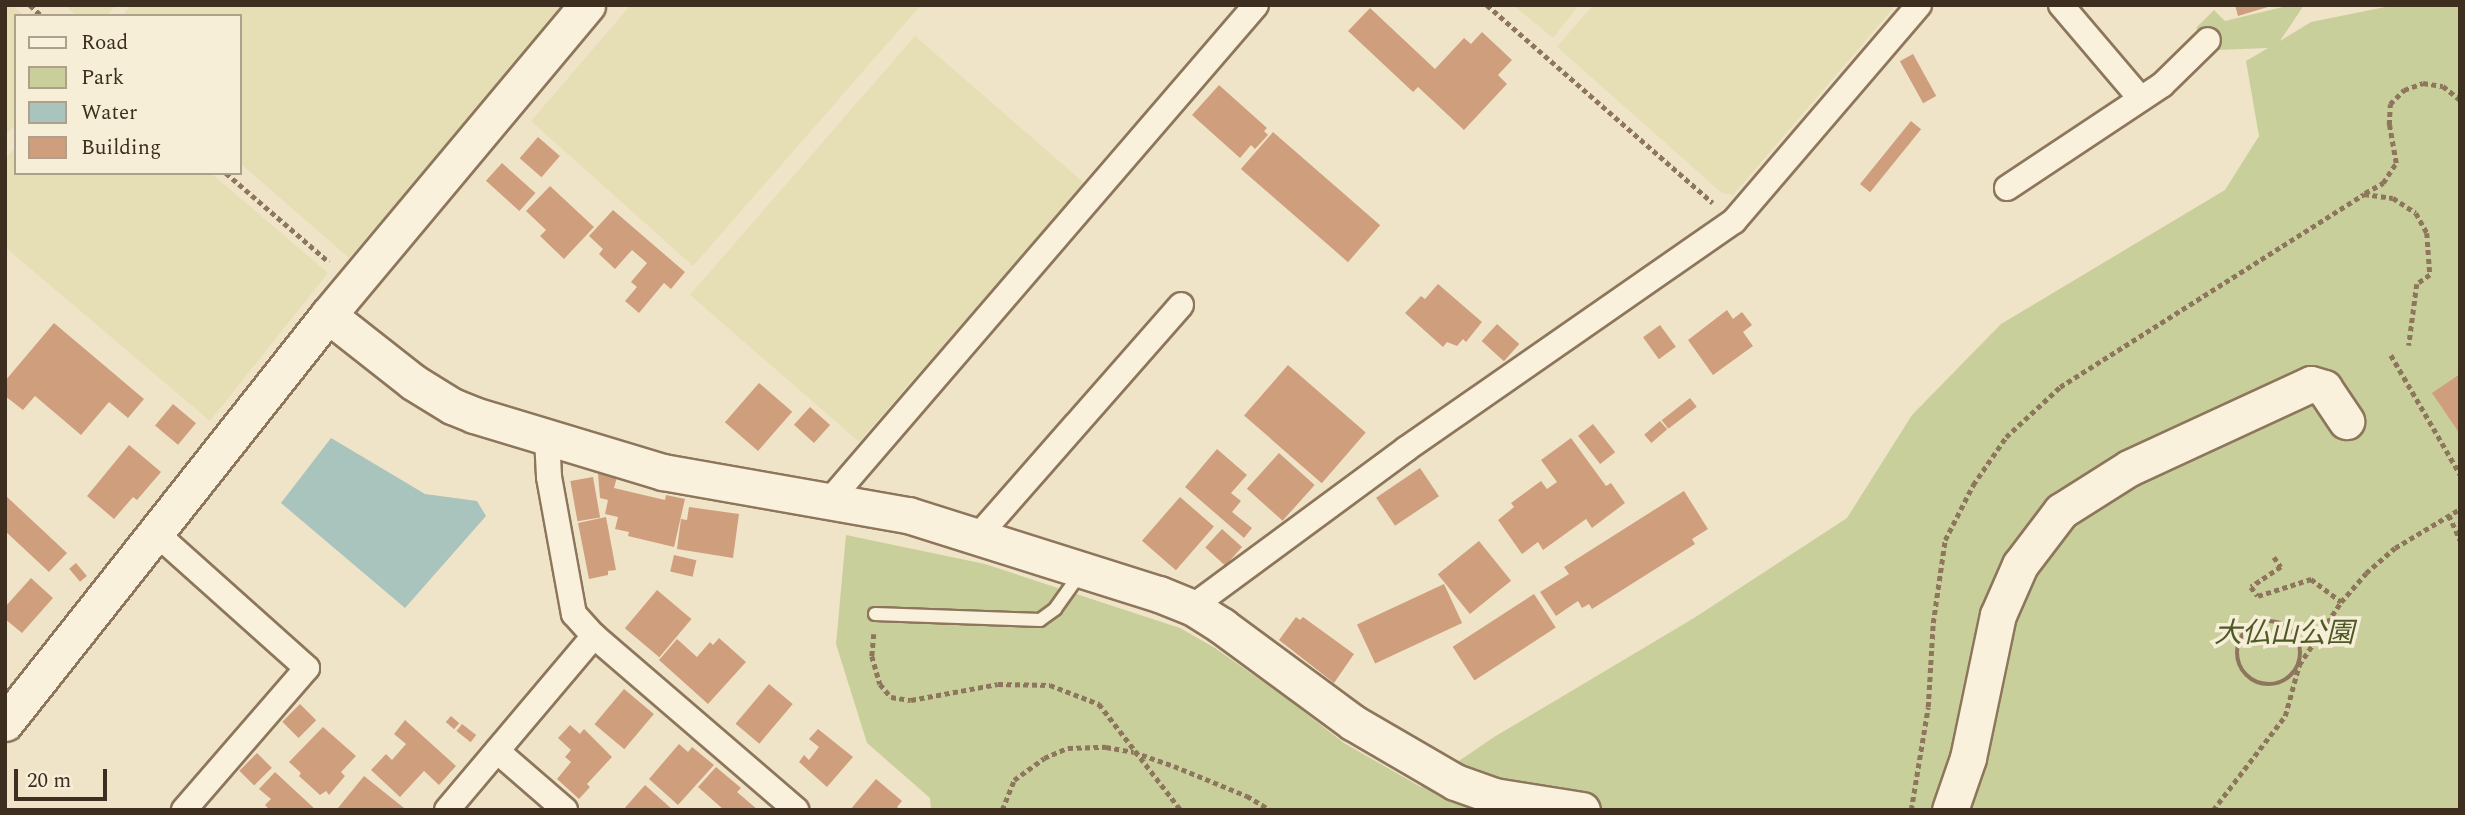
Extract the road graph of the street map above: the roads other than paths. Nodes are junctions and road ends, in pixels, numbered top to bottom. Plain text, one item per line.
1 (587, 5) edge
2 (1256, 5) edge
3 (1919, 5) edge
4 (2061, 5) edge
5 (2208, 40) dead end
6 (2141, 99) junction
7 (2007, 188) dead end
8 (1181, 305) dead end
9 (328, 315) junction
10 (2346, 421) dead end
11 (547, 438) junction
12 (830, 500) junction
13 (156, 534) junction
14 (979, 535) junction
15 (1084, 570) junction
16 (1192, 607) junction
17 (875, 614) road end
18 (594, 636) junction
19 (5, 723) edge
20 (497, 751) junction
21 (184, 810) edge
22 (447, 810) edge
23 (565, 810) edge
24 (796, 810) edge
25 (1582, 810) edge
26 (1950, 810) edge

1 - 9 street
2 - 12 street
3 - 16 street
4 - 6 street
5 - 6 street
6 - 7 street
8 - 14 street
9 - 11 street
9 - 13 street
10 - 26 street
11 - 12 street
11 - 18 street
12 - 14 street
13 - 19 street
13 - 21 street
14 - 15 street
15 - 16 street
15 - 17 lane
16 - 25 street
18 - 20 street
18 - 24 street
20 - 22 street
20 - 23 street

